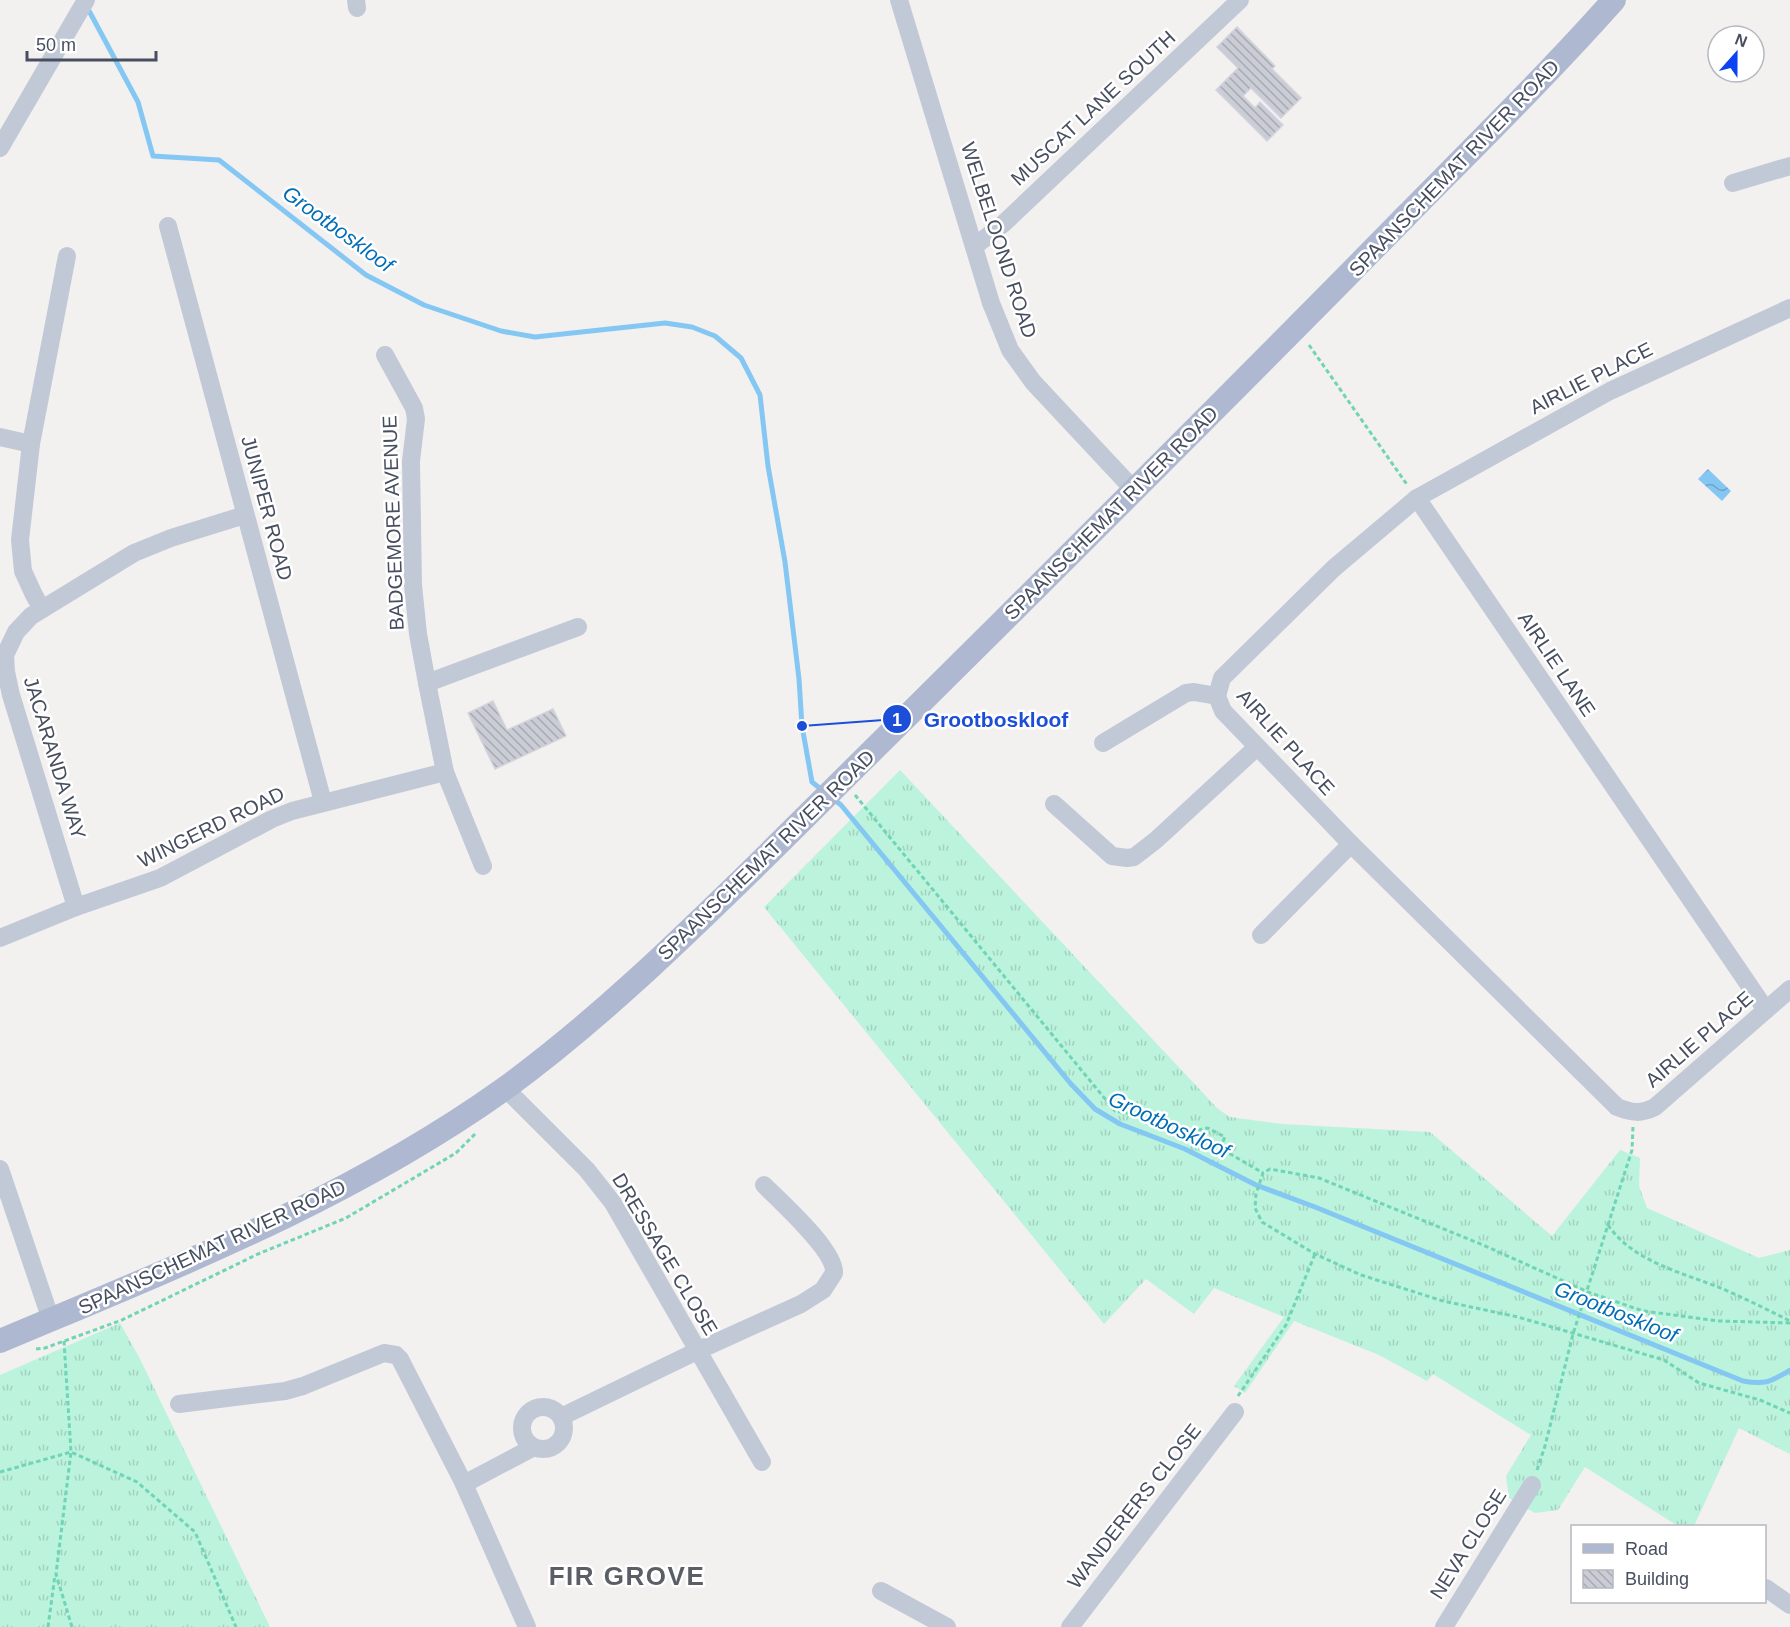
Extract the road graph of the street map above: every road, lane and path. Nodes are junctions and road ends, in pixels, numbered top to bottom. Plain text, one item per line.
1 (899, 0) edge
2 (1240, 0) edge
3 (1614, 0) edge
4 (82, 6) edge
5 (6, 122) edge
6 (0, 148) edge
7 (1790, 166) edge
8 (1733, 183) dead end
9 (168, 226) dead end
10 (975, 246) junction
11 (67, 256) dead end
12 (1790, 308) edge
13 (1309, 345) dead end
14 (384, 355) dead end
15 (0, 437) edge
16 (31, 444) junction
17 (1134, 490) junction
18 (1417, 498) junction
19 (245, 515) junction
20 (42, 609) junction
21 (578, 627) dead end
22 (427, 683) junction
23 (1217, 696) junction
24 (1103, 743) dead end
25 (1257, 747) junction
26 (445, 772) junction
27 (836, 793) junction
28 (323, 802) junction
29 (1054, 804) dead end
30 (1351, 844) junction
31 (483, 866) dead end
32 (76, 907) junction
33 (1261, 935) dead end
34 (0, 938) edge
35 (1790, 988) edge
36 (1766, 1010) junction
37 (505, 1088) junction
38 (1634, 1113) junction
39 (0, 1169) edge
40 (1263, 1173) junction
41 (764, 1185) dead end
42 (1608, 1224) junction
43 (1315, 1254) junction
44 (1588, 1292) junction
45 (51, 1320) junction
46 (1790, 1322) edge
47 (1573, 1334) junction
48 (0, 1341) edge
49 (64, 1341) dead end
50 (697, 1351) junction
51 (178, 1404) dead end
52 (1235, 1412) joint
53 (1790, 1413) edge
54 (561, 1417) junction
55 (534, 1447) junction
56 (71, 1452) junction
57 (762, 1462) dead end
58 (0, 1472) edge
59 (464, 1484) junction
60 (1532, 1485) joint
61 (56, 1574) junction
62 (1766, 1588) edge
63 (881, 1591) dead end
64 (1790, 1605) edge
65 (48, 1627) edge
66 (72, 1627) edge
67 (236, 1627) edge
68 (527, 1627) edge
69 (947, 1627) edge
70 (1070, 1627) edge
71 (1443, 1627) edge

1 - 10 street, WELBELOOND ROAD
2 - 10 street, MUSCAT LANE SOUTH
3 - 17 main road, SPAANSCHEMAT RIVER ROAD
4 - 5 street
5 - 6 street
7 - 8 street
9 - 19 street, JUNIPER ROAD
10 - 17 street, WELBELOOND ROAD
11 - 16 street
12 - 18 street, AIRLIE PLACE
13 - 18 path
14 - 22 street, BADGEMORE AVENUE
15 - 16 street
16 - 20 street
17 - 27 main road, SPAANSCHEMAT RIVER ROAD
18 - 23 street, AIRLIE PLACE
18 - 36 street, AIRLIE LANE
19 - 20 street, JACARANDA WAY
19 - 28 street, JUNIPER ROAD
20 - 32 street, JACARANDA WAY
21 - 22 street
22 - 26 street, BADGEMORE AVENUE
23 - 24 street
23 - 25 street, AIRLIE PLACE
25 - 29 street
25 - 30 street, AIRLIE PLACE
26 - 28 street, WINGERD ROAD
26 - 31 street, BADGEMORE AVENUE
27 - 37 main road, SPAANSCHEMAT RIVER ROAD
27 - 40 path
28 - 32 street, WINGERD ROAD
30 - 33 street
30 - 38 street, AIRLIE PLACE
32 - 34 street, WINGERD ROAD
35 - 36 street, AIRLIE PLACE
36 - 38 street, AIRLIE PLACE
37 - 45 main road, SPAANSCHEMAT RIVER ROAD
37 - 50 street, DRESSAGE CLOSE
38 - 42 path
39 - 45 street
40 - 43 path
40 - 44 path
41 - 50 street
42 - 44 path
42 - 46 path
43 - 47 path
43 - 52 path
44 - 46 path
44 - 47 path
45 - 48 main road, SPAANSCHEMAT RIVER ROAD
47 - 53 path
47 - 60 path
49 - 56 path
50 - 54 street
50 - 57 street, DRESSAGE CLOSE
51 - 59 street
52 - 70 street, WANDERERS CLOSE
54 - 55 street
54 - 55 street
55 - 59 street
56 - 58 path
56 - 61 path
56 - 67 path
59 - 68 street
60 - 71 street, NEVA CLOSE
61 - 65 path
61 - 66 path
62 - 64 street
63 - 69 street

